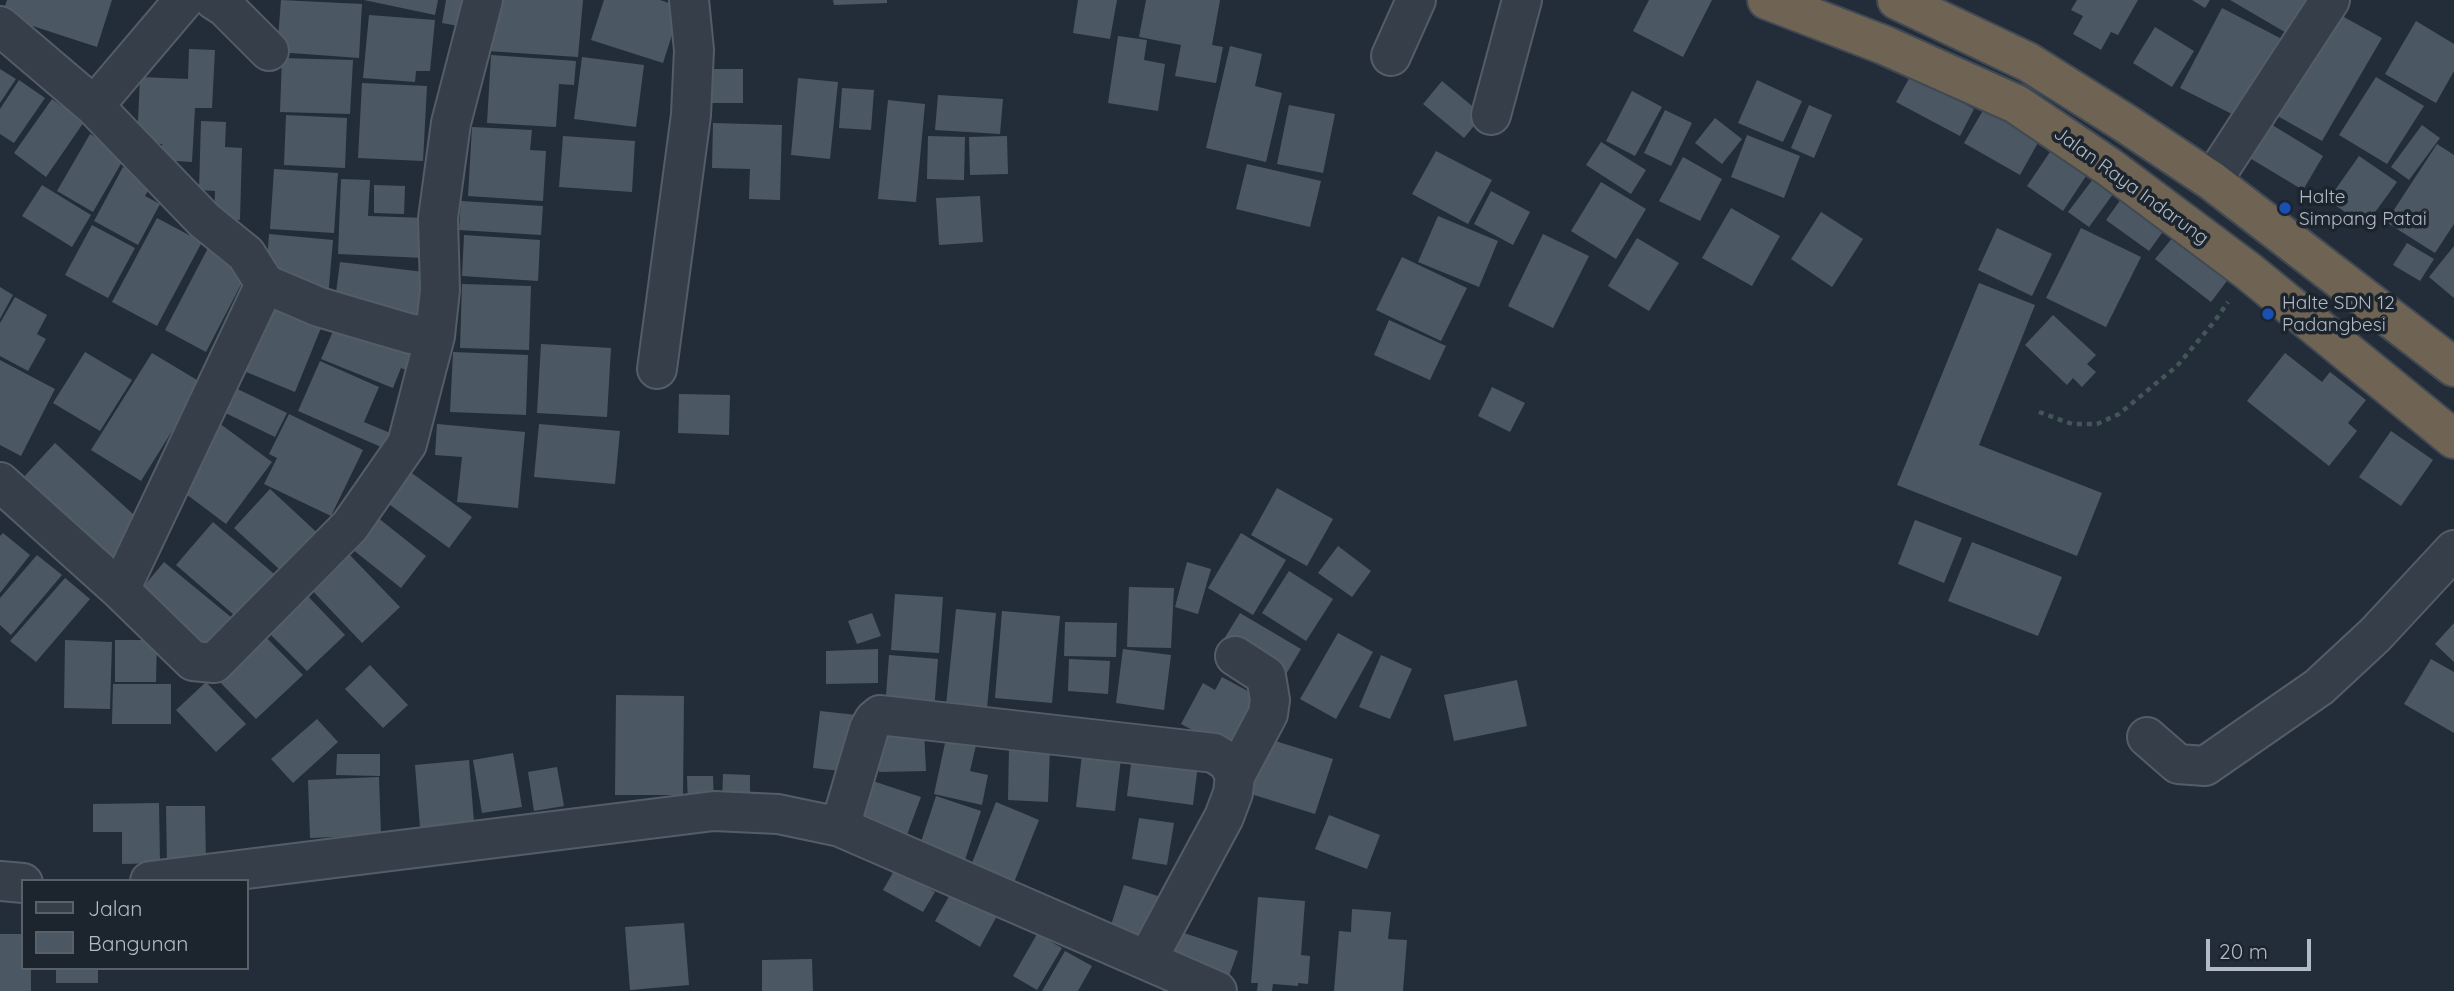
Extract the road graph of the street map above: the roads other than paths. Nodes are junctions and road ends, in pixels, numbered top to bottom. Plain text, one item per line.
1 (184, 0) edge
2 (214, 0) edge
3 (483, 0) edge
4 (689, 0) edge
5 (1416, 0) edge
6 (1522, 0) edge
7 (1767, 0) edge
8 (1897, 0) edge
9 (2323, 11) edge
10 (0, 26) edge
11 (269, 51) dead end
12 (1391, 56) dead end
13 (94, 107) junction
14 (1491, 115) dead end
15 (2212, 181) junction
16 (265, 284) junction
17 (435, 336) junction
18 (2454, 367) edge
19 (657, 369) dead end
20 (2450, 427) edge
21 (0, 482) edge
22 (2454, 550) edge
23 (120, 590) junction
24 (1235, 656) dead end
25 (2147, 737) dead end
26 (1235, 776) junction
27 (840, 827) junction
28 (166, 879) edge
29 (0, 881) edge
30 (21, 883) edge
31 (1147, 960) junction
32 (1217, 991) edge

1 - 13 street
2 - 11 street
3 - 17 street
4 - 19 street
5 - 12 street
6 - 14 street
7 - 20 highway, Jalan Raya Indarung
8 - 15 highway
9 - 15 street
10 - 13 street
13 - 16 street
15 - 18 highway
16 - 17 street
16 - 23 street
17 - 23 street
21 - 23 street
22 - 25 street
24 - 26 street
26 - 27 street
26 - 31 street
27 - 28 street
27 - 31 street
29 - 30 street
31 - 32 street

